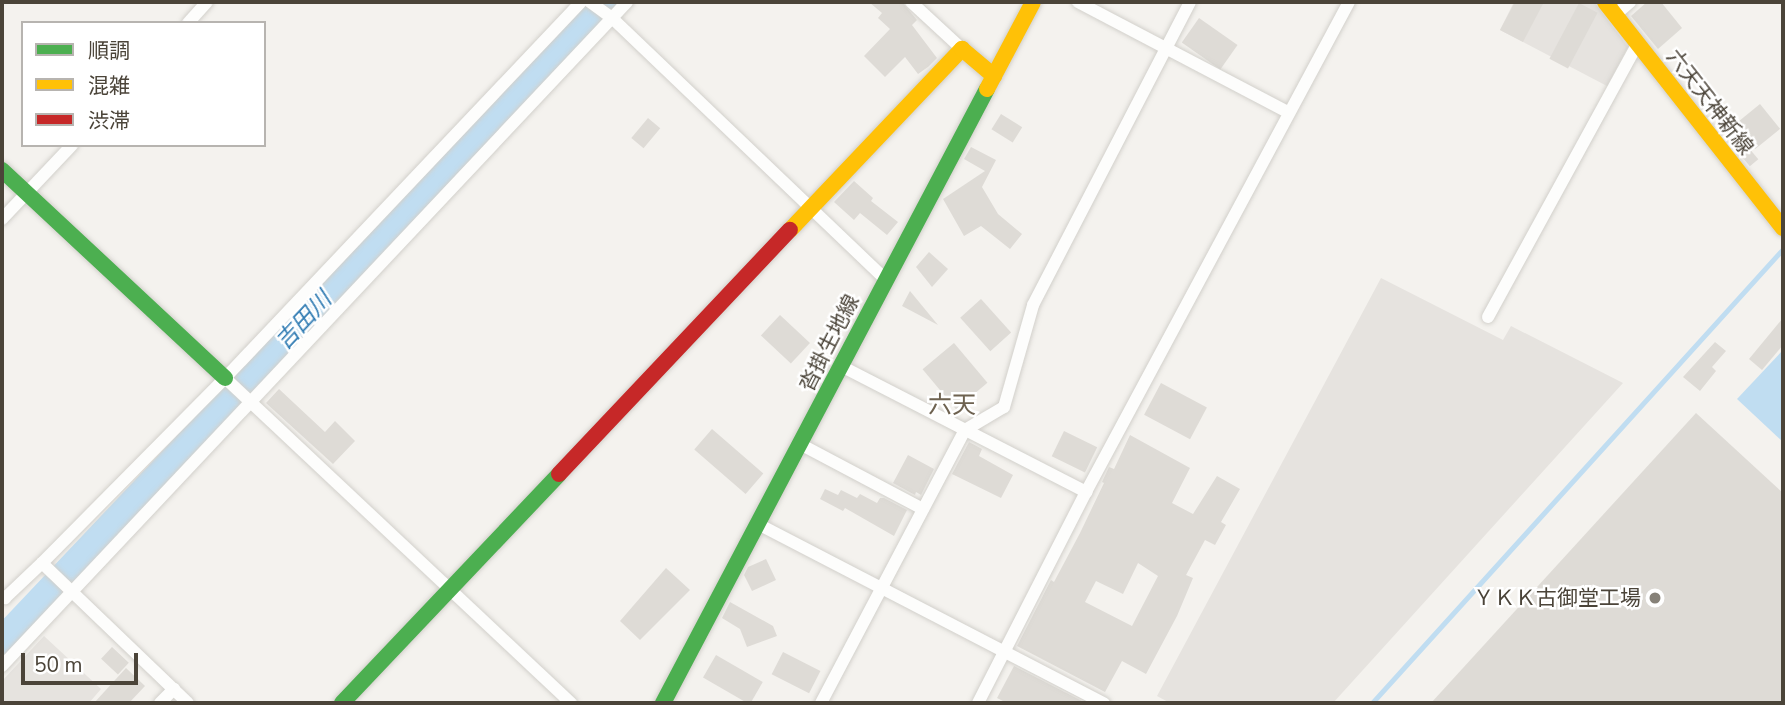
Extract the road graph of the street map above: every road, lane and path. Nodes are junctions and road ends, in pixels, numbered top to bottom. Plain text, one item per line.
1 (207, 2) edge
2 (581, 2) edge
3 (590, 2) edge
4 (627, 2) edge
5 (911, 2) edge
6 (1033, 2) edge
7 (1078, 2) edge
8 (1190, 2) edge
9 (1349, 2) edge
10 (1630, 2) edge
11 (1610, 8) edge
12 (612, 17) junction
13 (190, 21) edge
14 (1637, 45) junction
15 (1165, 48) junction
16 (962, 49) junction
17 (993, 76) junction
18 (1289, 113) junction
19 (70, 147) edge
20 (2, 170) edge
21 (26, 194) junction
22 (812, 207) junction
23 (2, 219) edge
24 (1783, 228) edge
25 (886, 280) junction
26 (1488, 317) dead end
27 (841, 366) junction
28 (225, 378) junction
29 (252, 402) junction
30 (965, 430) junction
31 (800, 444) junction
32 (1086, 492) junction
33 (923, 509) junction
34 (758, 524) junction
35 (42, 563) junction
36 (451, 588) junction
37 (882, 588) junction
38 (73, 592) junction
39 (2, 596) edge
40 (1004, 653) junction
41 (2, 666) edge
42 (174, 689) junction
43 (160, 703) edge
44 (188, 703) edge
45 (342, 703) edge
46 (571, 703) edge
47 (663, 703) edge
48 (821, 703) edge
49 (978, 703) edge
50 (1104, 703) edge

1 - 13 street
2 - 28 street
3 - 12 street
4 - 12 street
5 - 16 street
6 - 17 street, 沓掛生地線
7 - 15 street
8 - 15 street
9 - 18 street
10 - 11 street
11 - 14 street, 六天天神新線
12 - 22 street
12 - 29 street
14 - 24 street, 六天天神新線
14 - 26 street
15 - 18 street
15 - 30 street
16 - 17 street
16 - 22 street
17 - 25 street, 沓掛生地線
18 - 32 street
19 - 21 street
20 - 21 street
21 - 23 street
21 - 28 street
22 - 25 street
22 - 36 street
25 - 27 street, 沓掛生地線
27 - 30 street
27 - 31 street, 沓掛生地線
28 - 29 street
28 - 35 street
29 - 36 street
29 - 38 street
30 - 32 street
30 - 33 street
31 - 33 street
31 - 34 street, 沓掛生地線
32 - 40 street
33 - 37 street
34 - 37 street
34 - 47 street, 沓掛生地線
35 - 38 street
35 - 39 street
36 - 45 street
36 - 46 street
37 - 40 street
37 - 48 street
38 - 41 street
38 - 42 street
40 - 49 street
40 - 50 street
42 - 43 street
42 - 44 street

